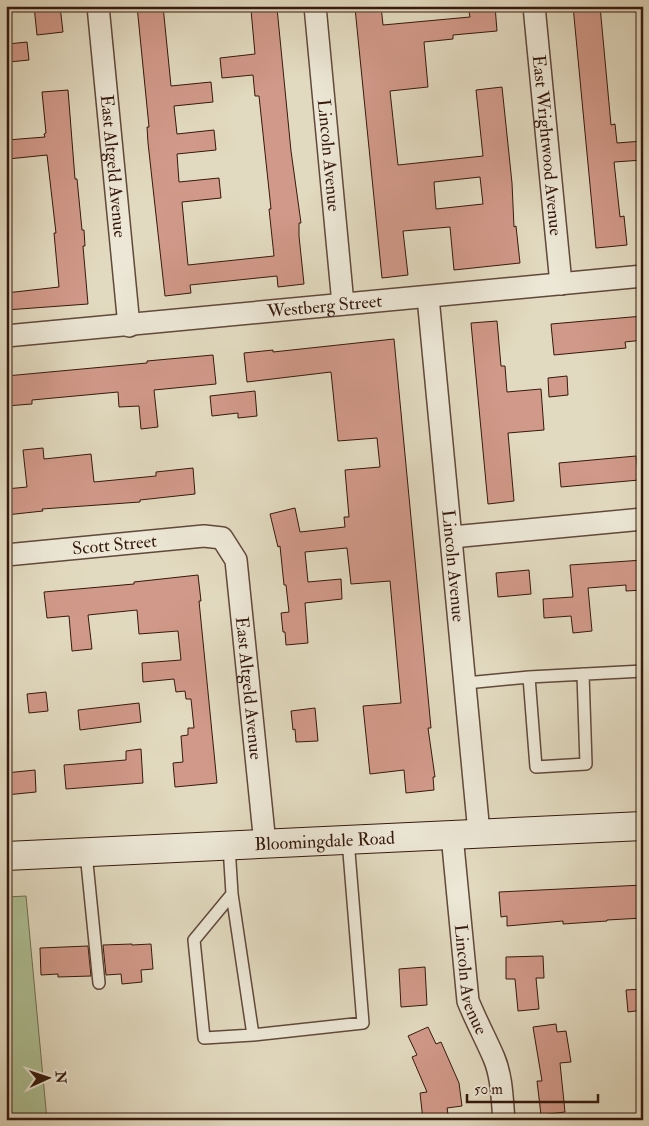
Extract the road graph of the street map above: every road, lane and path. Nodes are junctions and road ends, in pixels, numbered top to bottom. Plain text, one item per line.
1 (98, 6) edge
2 (315, 6) edge
3 (534, 6) edge
4 (643, 276) edge
5 (561, 284) junction
6 (428, 297) junction
7 (343, 304) junction
8 (129, 326) junction
9 (6, 336) edge
10 (643, 519) edge
11 (452, 537) junction
12 (222, 538) joint
13 (6, 555) edge
14 (643, 670) edge
15 (583, 674) junction
16 (530, 677) junction
17 (466, 683) junction
18 (643, 826) edge
19 (479, 833) junction
20 (452, 835) junction
21 (348, 840) junction
22 (265, 844) junction
23 (229, 846) junction
24 (86, 853) junction
25 (6, 856) edge
26 (232, 894) junction
27 (99, 983) dead end
28 (253, 1035) junction
29 (504, 1120) edge

1 - 8 street, East Altgeld Avenue
2 - 7 street, Lincoln Avenue
3 - 5 street, East Wrightwood Avenue
4 - 5 street, Westberg Street
5 - 6 street, Westberg Street
6 - 7 street, Westberg Street
6 - 11 street, Lincoln Avenue
7 - 8 street, Westberg Street
8 - 9 street, Westberg Street
10 - 11 street
11 - 17 street, Lincoln Avenue
12 - 13 street, Scott Street
12 - 22 street, East Altgeld Avenue
14 - 15 lane
15 - 16 lane
15 - 16 lane
16 - 17 lane
17 - 19 street, Lincoln Avenue
18 - 19 main road, Bloomingdale Road
19 - 20 main road, Bloomingdale Road
20 - 21 main road, Bloomingdale Road
20 - 29 street, Lincoln Avenue
21 - 22 main road, Bloomingdale Road
21 - 28 lane
22 - 23 main road, Bloomingdale Road
23 - 24 main road, Bloomingdale Road
23 - 26 lane
24 - 25 main road, Bloomingdale Road
24 - 27 lane
26 - 28 lane
26 - 28 lane

